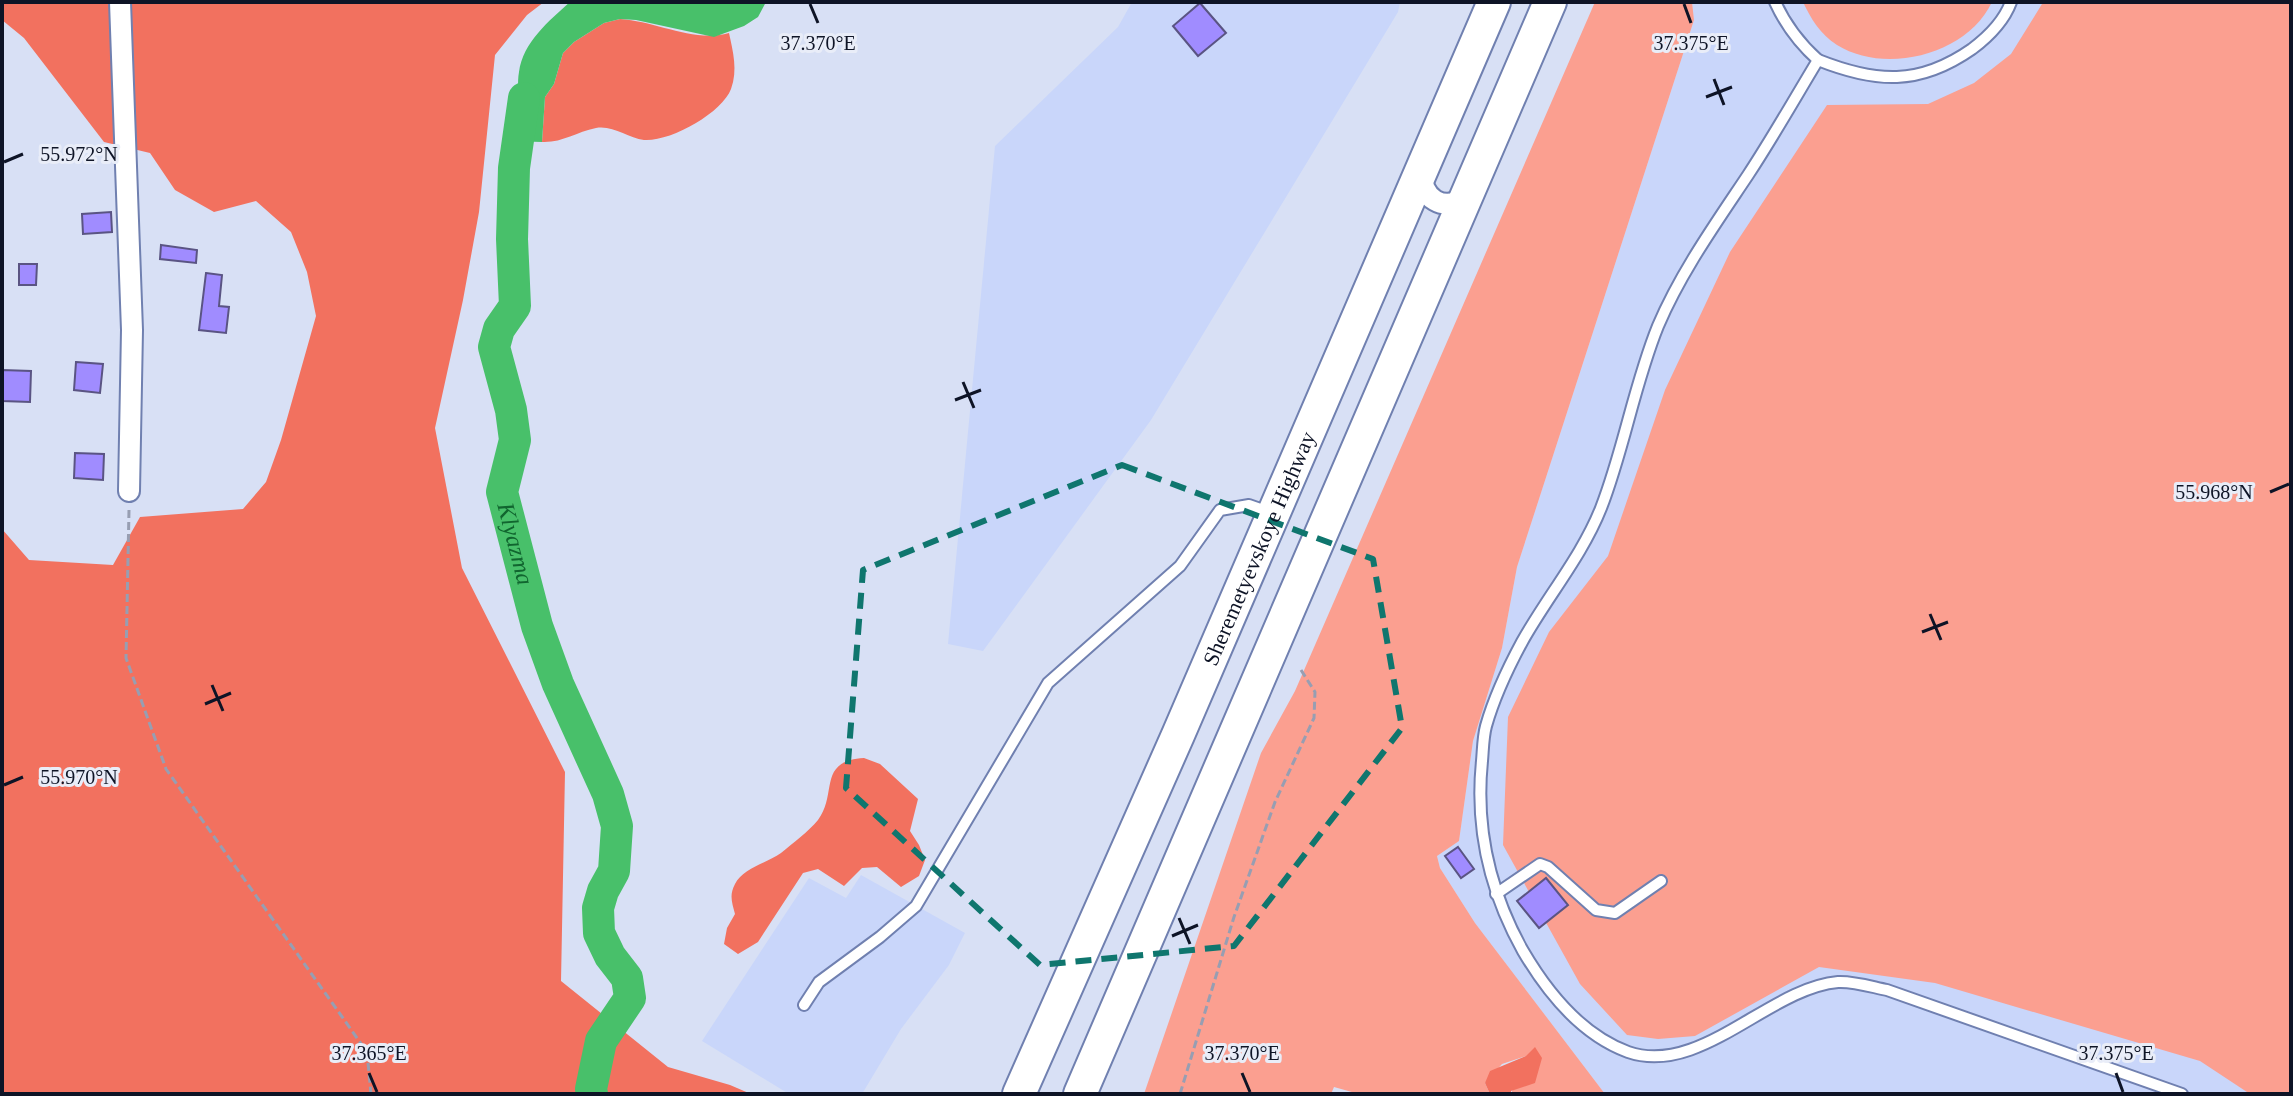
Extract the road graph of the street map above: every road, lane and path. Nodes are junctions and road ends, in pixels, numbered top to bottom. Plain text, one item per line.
1 (120, 2) edge
2 (1494, 2) edge
3 (1550, 2) edge
4 (1775, 2) edge
5 (2011, 2) edge
6 (1818, 60) junction
7 (1422, 170) junction
8 (1471, 187) junction
9 (129, 491) joint
10 (1272, 514) junction
11 (1301, 670) dead end
12 (1661, 881) dead end
13 (1496, 894) junction
14 (804, 1005) dead end
15 (371, 1094) edge
16 (1019, 1094) edge
17 (1080, 1094) edge
18 (1180, 1094) edge
19 (2182, 1094) edge

1 - 9 street
2 - 7 main road, Sheremetyevskoye Highway
3 - 8 main road
4 - 6 lane
5 - 6 lane
6 - 13 lane
7 - 8 street
7 - 10 main road, Sheremetyevskoye Highway
8 - 17 main road
9 - 15 path
10 - 14 lane
10 - 16 main road, Sheremetyevskoye Highway
11 - 18 path
12 - 13 lane
13 - 19 lane

